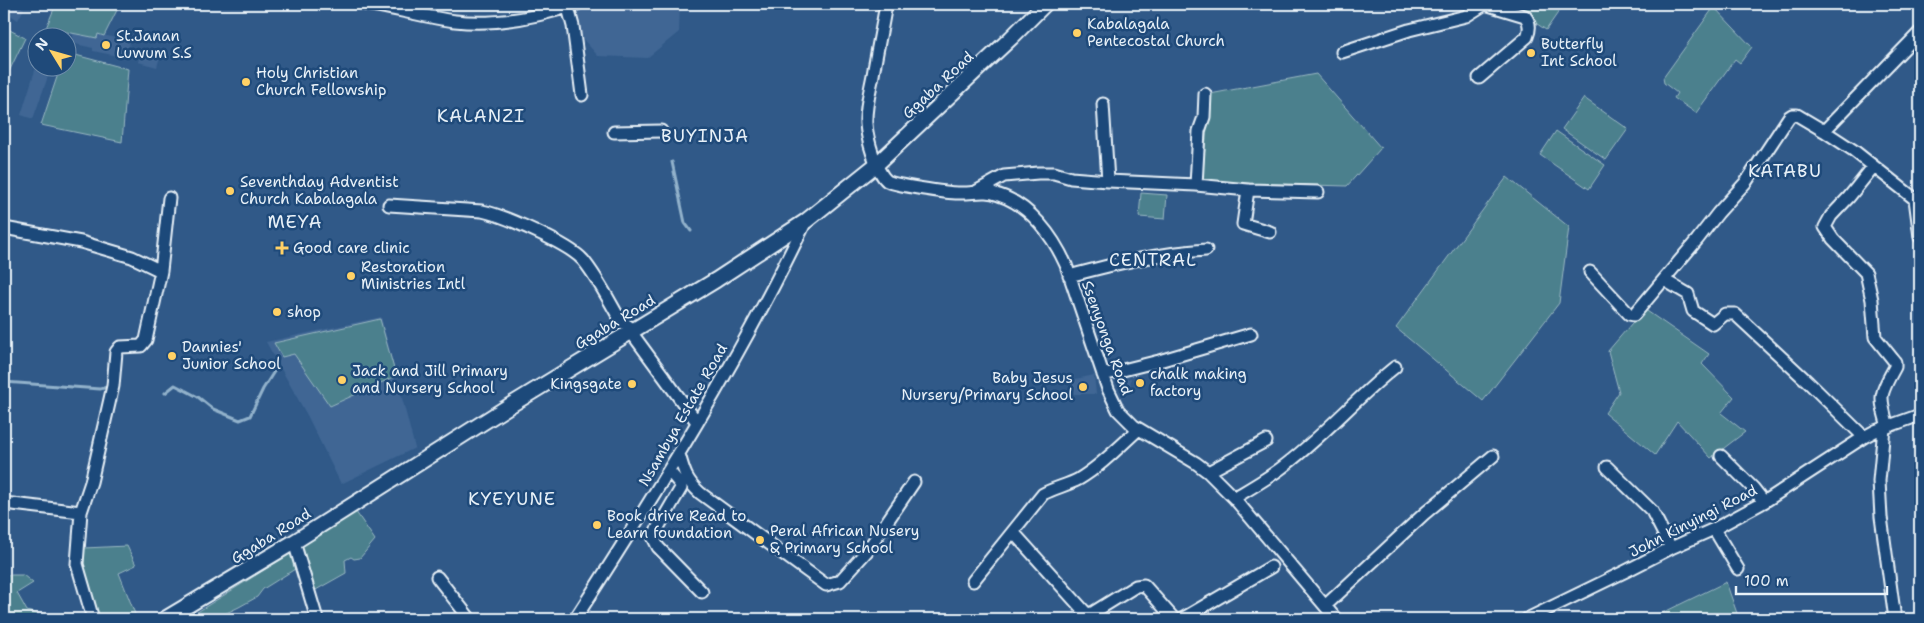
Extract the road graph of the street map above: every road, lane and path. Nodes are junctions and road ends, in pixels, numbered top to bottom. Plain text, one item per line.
1 (364, 4) edge
2 (886, 4) edge
3 (1045, 4) edge
4 (1485, 4) edge
5 (571, 5) edge
6 (1920, 32) edge
7 (1342, 52) dead end
8 (1479, 78) dead end
9 (582, 94) dead end
10 (1205, 94) dead end
11 (1103, 104) dead end
12 (661, 131) dead end
13 (1824, 131) junction
14 (614, 132) dead end
15 (877, 164) junction
16 (1873, 167) junction
17 (1108, 181) junction
18 (1196, 185) junction
19 (1248, 190) junction
20 (976, 191) junction
21 (1318, 192) dead end
22 (169, 198) dead end
23 (1918, 201) edge
24 (389, 205) dead end
25 (806, 221) junction
26 (4, 228) edge
27 (1270, 232) dead end
28 (1920, 237) edge
29 (1206, 250) dead end
30 (161, 271) junction
31 (1590, 272) dead end
32 (1069, 276) junction
33 (1664, 280) junction
34 (633, 331) junction
35 (1251, 334) dead end
36 (1395, 367) dead end
37 (1103, 374) junction
38 (1920, 415) edge
39 (697, 422) junction
40 (1886, 427) junction
41 (1139, 429) junction
42 (1864, 437) junction
43 (1266, 441) dead end
44 (679, 454) junction
45 (1492, 456) dead end
46 (1720, 456) dead end
47 (1607, 467) dead end
48 (669, 472) junction
49 (1208, 472) junction
50 (914, 482) dead end
51 (1234, 498) junction
52 (1764, 502) junction
53 (4, 503) edge
54 (81, 512) junction
55 (1714, 529) junction
56 (1013, 532) junction
57 (294, 542) junction
58 (1671, 548) junction
59 (1278, 563) junction
60 (1738, 570) dead end
61 (437, 577) dead end
62 (973, 581) dead end
63 (702, 592) dead end
64 (1325, 606) junction
65 (93, 619) edge
66 (165, 619) edge
67 (317, 619) edge
68 (470, 619) edge
69 (575, 619) edge
70 (1174, 619) edge
71 (1182, 619) edge
72 (1336, 619) edge
73 (1527, 619) edge
74 (1892, 619) edge

1 - 5 street
2 - 15 street, Ssenyonga Road
3 - 15 main road, Ggaba Road
4 - 7 street
4 - 8 street
5 - 9 street
6 - 13 street
10 - 18 street
11 - 17 street
12 - 14 street
13 - 16 street
13 - 33 street
15 - 20 street, Ssenyonga Road
15 - 25 main road, Ggaba Road
16 - 23 street
16 - 40 street
17 - 18 street
17 - 20 street
18 - 19 street
19 - 21 street
19 - 27 street
20 - 32 street, Ssenyonga Road
22 - 30 street
23 - 28 street
24 - 34 street
25 - 34 main road, Ggaba Road
25 - 39 street, Nsambya Estate Road
26 - 30 street
29 - 32 street
30 - 54 street
31 - 33 street
32 - 37 street, Ssenyonga Road
33 - 42 street
34 - 39 street
34 - 57 main road, Ggaba Road
35 - 37 street
36 - 51 street
37 - 41 street, Ssenyonga Road
38 - 40 street, John Kinyingi Road
39 - 44 street, Nsambya Estate Road
40 - 42 street, John Kinyingi Road
40 - 74 street
41 - 49 street, Ssenyonga Road
41 - 56 street
42 - 52 street, John Kinyingi Road
43 - 49 street
44 - 48 street, Nsambya Estate Road
44 - 50 street
45 - 64 street
46 - 52 street
47 - 58 street
48 - 63 street
48 - 69 street, Nsambya Estate Road
49 - 51 street, Ssenyonga Road
51 - 59 street, Ssenyonga Road
52 - 55 street, John Kinyingi Road
53 - 54 street
54 - 65 street
55 - 58 street, John Kinyingi Road
55 - 60 street
56 - 62 street
56 - 70 street
57 - 66 main road, Ggaba Road
57 - 67 street
58 - 73 street, John Kinyingi Road
59 - 64 street, Ssenyonga Road
59 - 71 street
61 - 68 street
64 - 72 street, Ssenyonga Road

